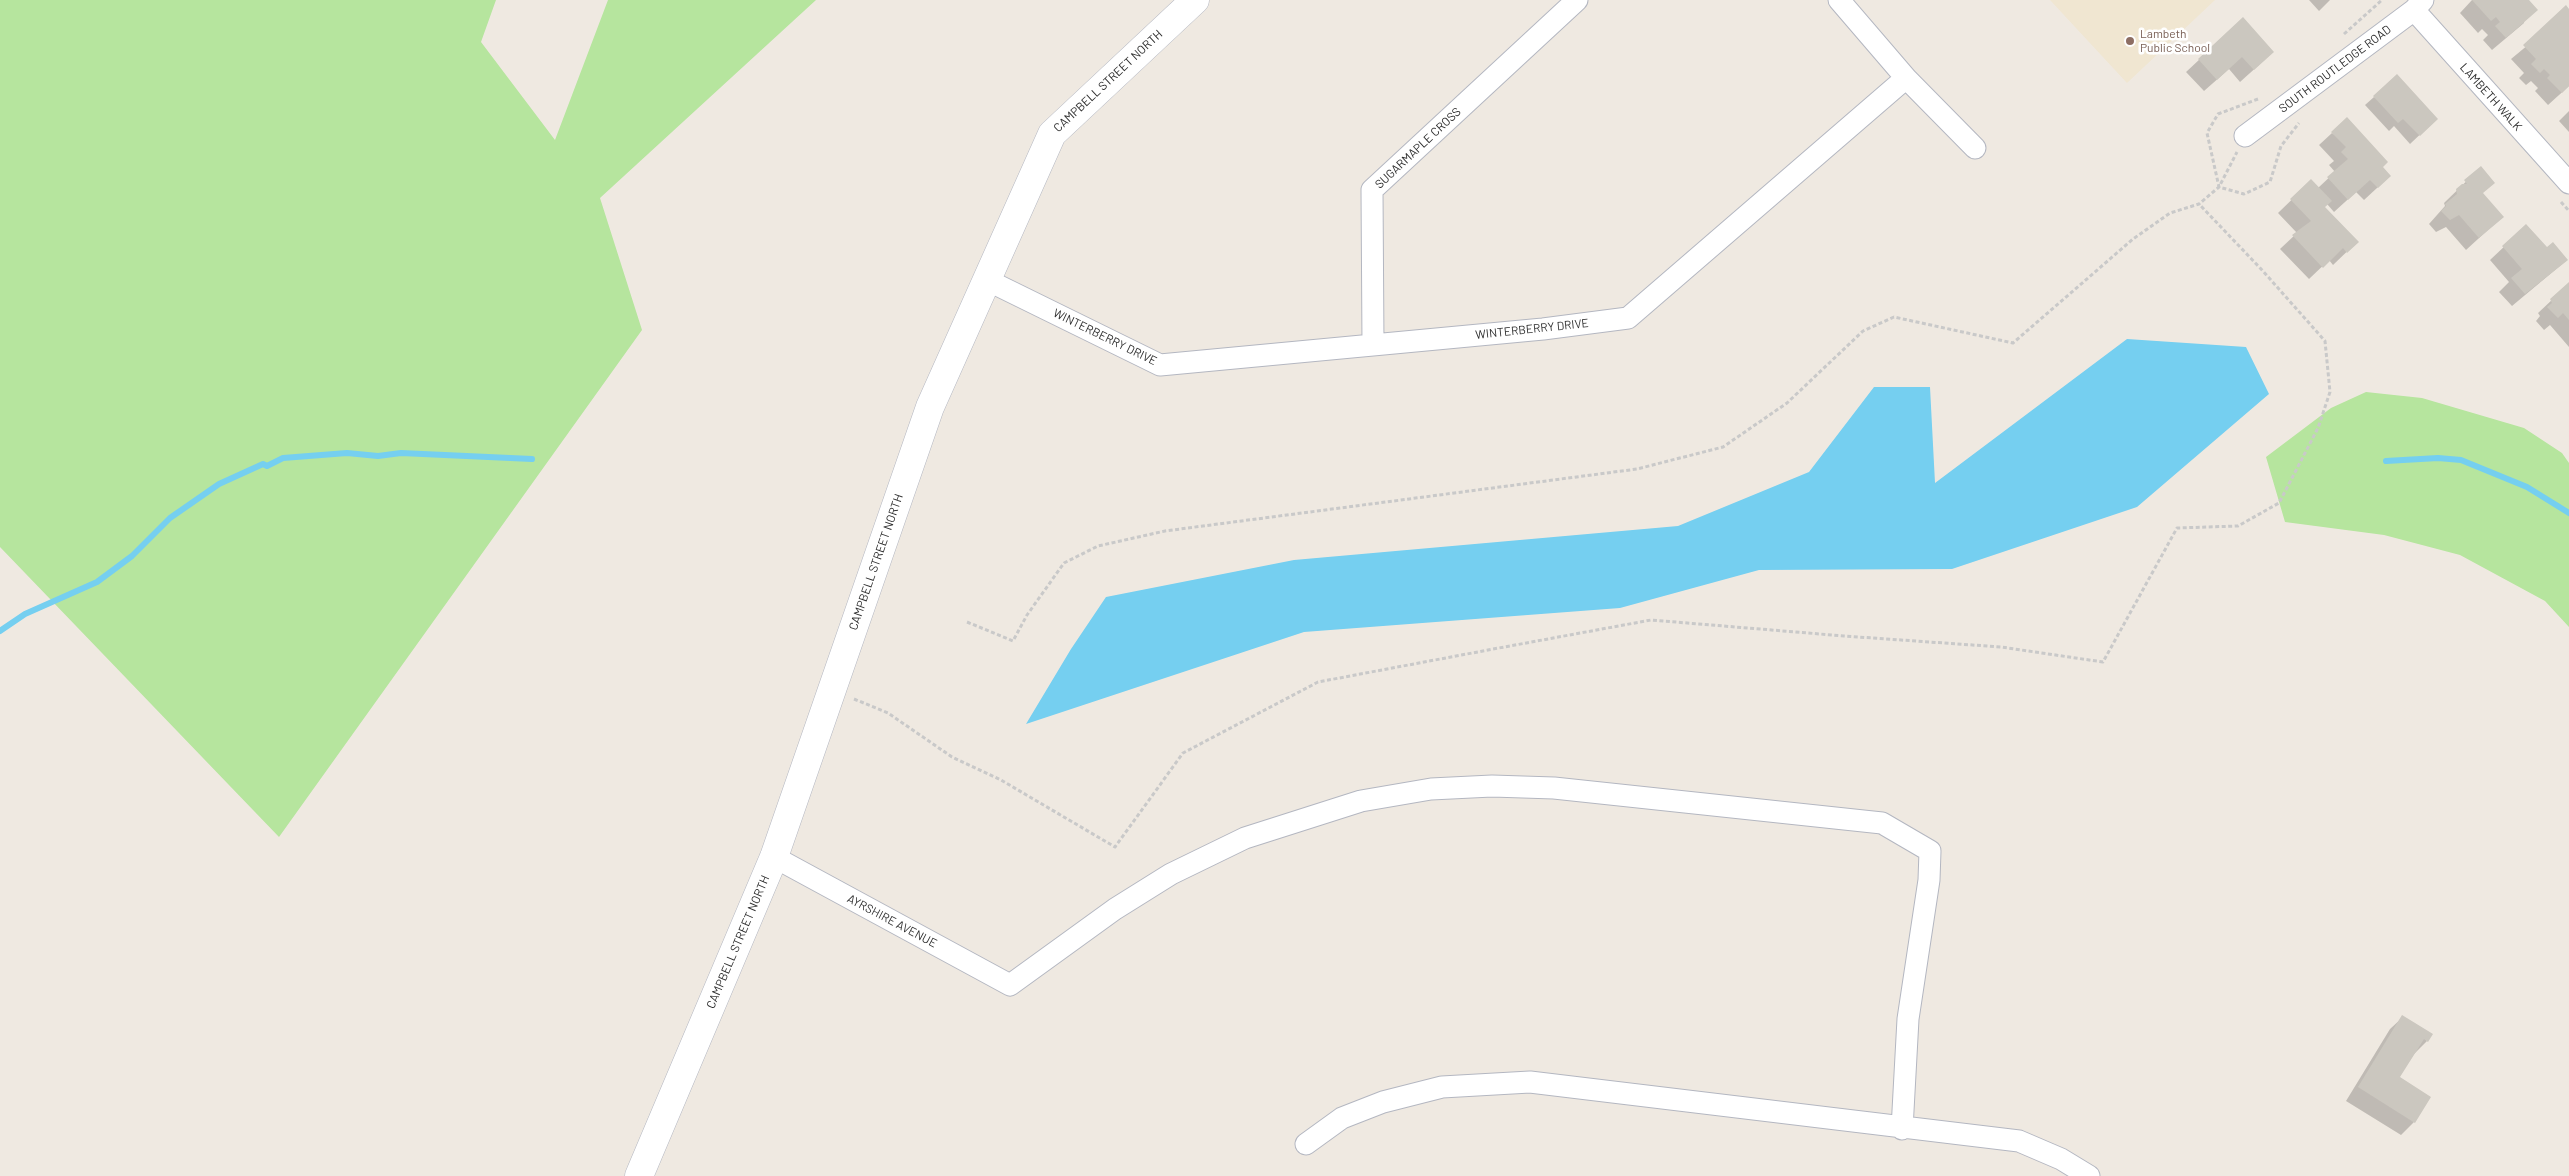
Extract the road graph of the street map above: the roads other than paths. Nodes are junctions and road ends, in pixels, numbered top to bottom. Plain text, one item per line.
1 (1195, 0) edge
2 (1577, 0) edge
3 (1839, 0) edge
4 (2419, 5) edge
5 (1906, 78) junction
6 (2245, 136) road end
7 (1975, 148) dead end
8 (2562, 190) edge
9 (987, 280) junction
10 (1373, 345) junction
11 (774, 857) junction
12 (1902, 1129) junction
13 (1306, 1144) dead end
14 (639, 1176) edge
15 (2089, 1176) edge

1 - 9 street, CAMPBELL STREET NORTH
2 - 10 street, SUGARMAPLE CROSS
3 - 5 street
4 - 6 street, SOUTH ROUTLEDGE ROAD
4 - 8 street, LAMBETH WALK
5 - 7 street
5 - 10 street, WINTERBERRY DRIVE
9 - 10 street, WINTERBERRY DRIVE
9 - 11 street, CAMPBELL STREET NORTH
11 - 12 street, AYRSHIRE AVENUE
11 - 14 street, CAMPBELL STREET NORTH
12 - 13 street
12 - 15 street

